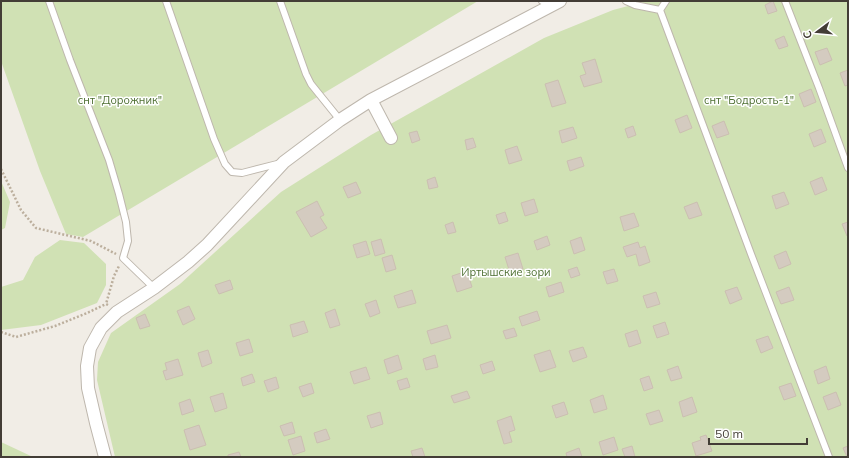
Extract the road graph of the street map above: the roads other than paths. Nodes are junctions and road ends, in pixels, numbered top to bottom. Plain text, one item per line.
1 (49, 1) edge
2 (166, 1) edge
3 (280, 1) edge
4 (626, 1) edge
5 (666, 1) edge
6 (785, 1) edge
7 (551, 3) edge
8 (660, 10) junction
9 (372, 100) junction
10 (340, 120) junction
11 (391, 138) dead end
12 (284, 162) junction
13 (848, 168) edge
14 (154, 288) junction
15 (105, 457) edge
16 (829, 457) edge

1 - 14 lane
2 - 12 lane
3 - 10 lane
4 - 8 lane
5 - 8 lane
6 - 13 lane
7 - 9 street
8 - 16 lane
9 - 10 street
9 - 11 street
10 - 12 street
12 - 14 street
14 - 15 street

